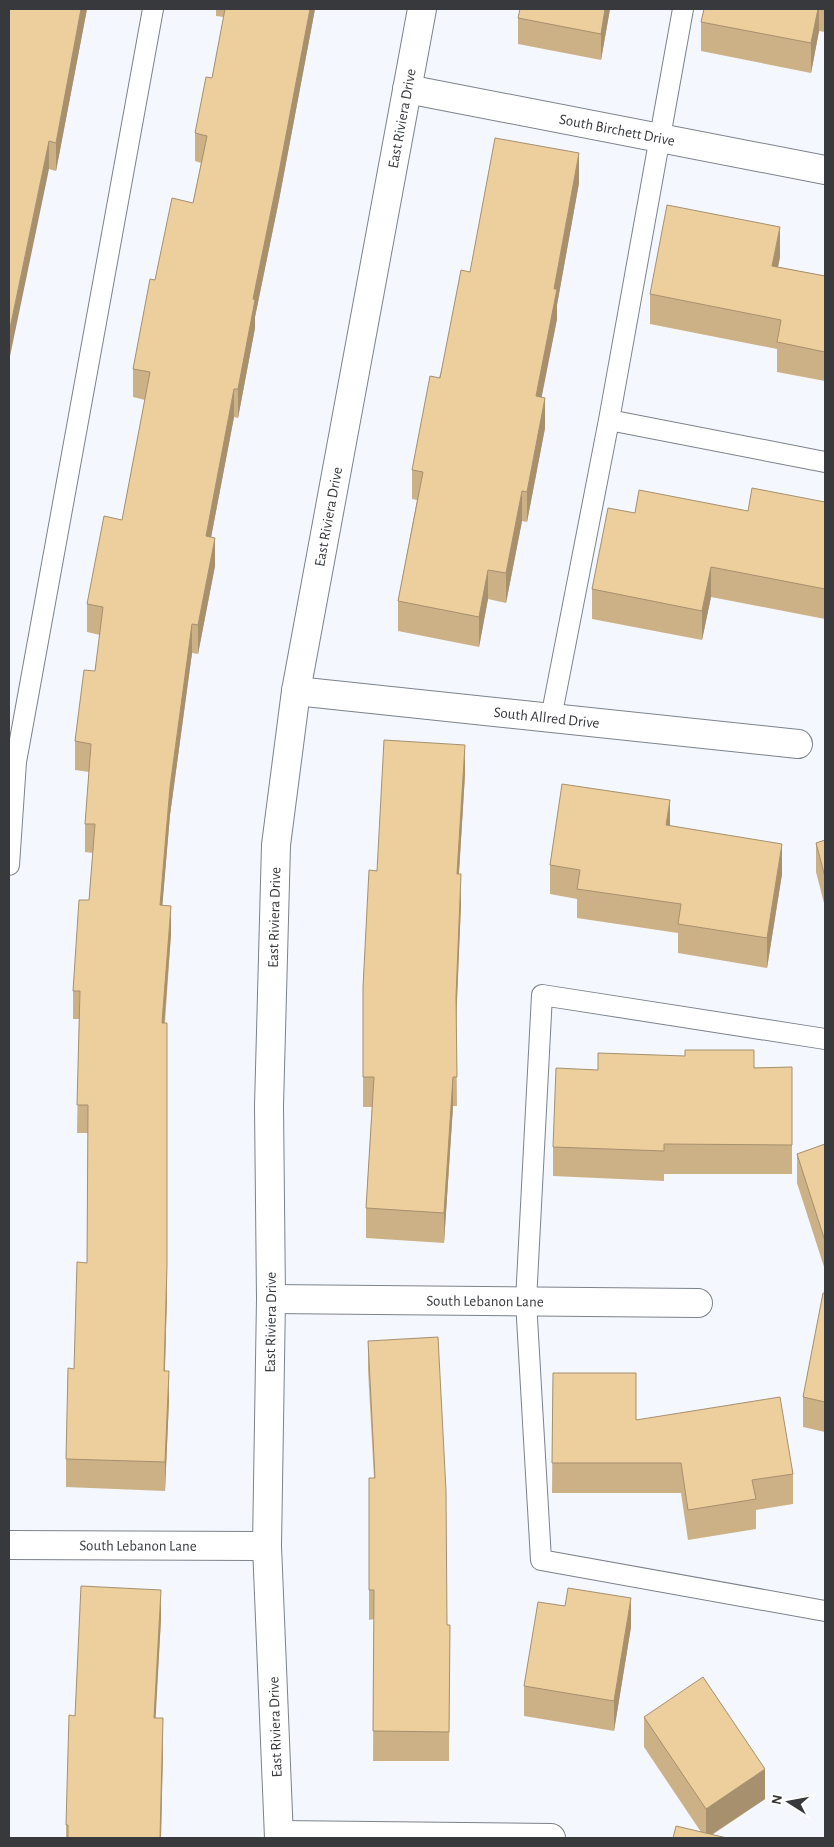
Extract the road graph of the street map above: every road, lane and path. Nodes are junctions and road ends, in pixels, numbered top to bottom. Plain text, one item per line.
1 (153, 9) edge
2 (422, 9) edge
3 (683, 9) edge
4 (408, 89) junction
5 (660, 138) junction
6 (825, 170) edge
7 (609, 420) junction
8 (825, 462) edge
9 (296, 691) junction
10 (551, 718) junction
11 (798, 744) dead end
12 (9, 866) edge
13 (825, 1039) edge
14 (271, 1299) junction
15 (526, 1301) junction
16 (698, 1303) dead end
17 (9, 1545) edge
18 (267, 1546) junction
19 (825, 1611) edge
20 (280, 1837) edge
21 (521, 1838) edge
22 (550, 1838) edge

1 - 12 lane
2 - 4 street, East Riviera Drive
3 - 5 lane
4 - 5 street, South Birchett Drive
4 - 9 street, East Riviera Drive
5 - 6 street, South Birchett Drive
5 - 7 lane
7 - 8 lane
7 - 10 lane
9 - 10 street, South Allred Drive
9 - 14 street, East Riviera Drive
10 - 11 street, South Allred Drive
13 - 15 lane
14 - 15 street, South Lebanon Lane
14 - 18 street, East Riviera Drive
15 - 16 street, South Lebanon Lane
15 - 19 lane
17 - 18 street, South Lebanon Lane
18 - 20 street, East Riviera Drive
20 - 21 street
21 - 22 street

